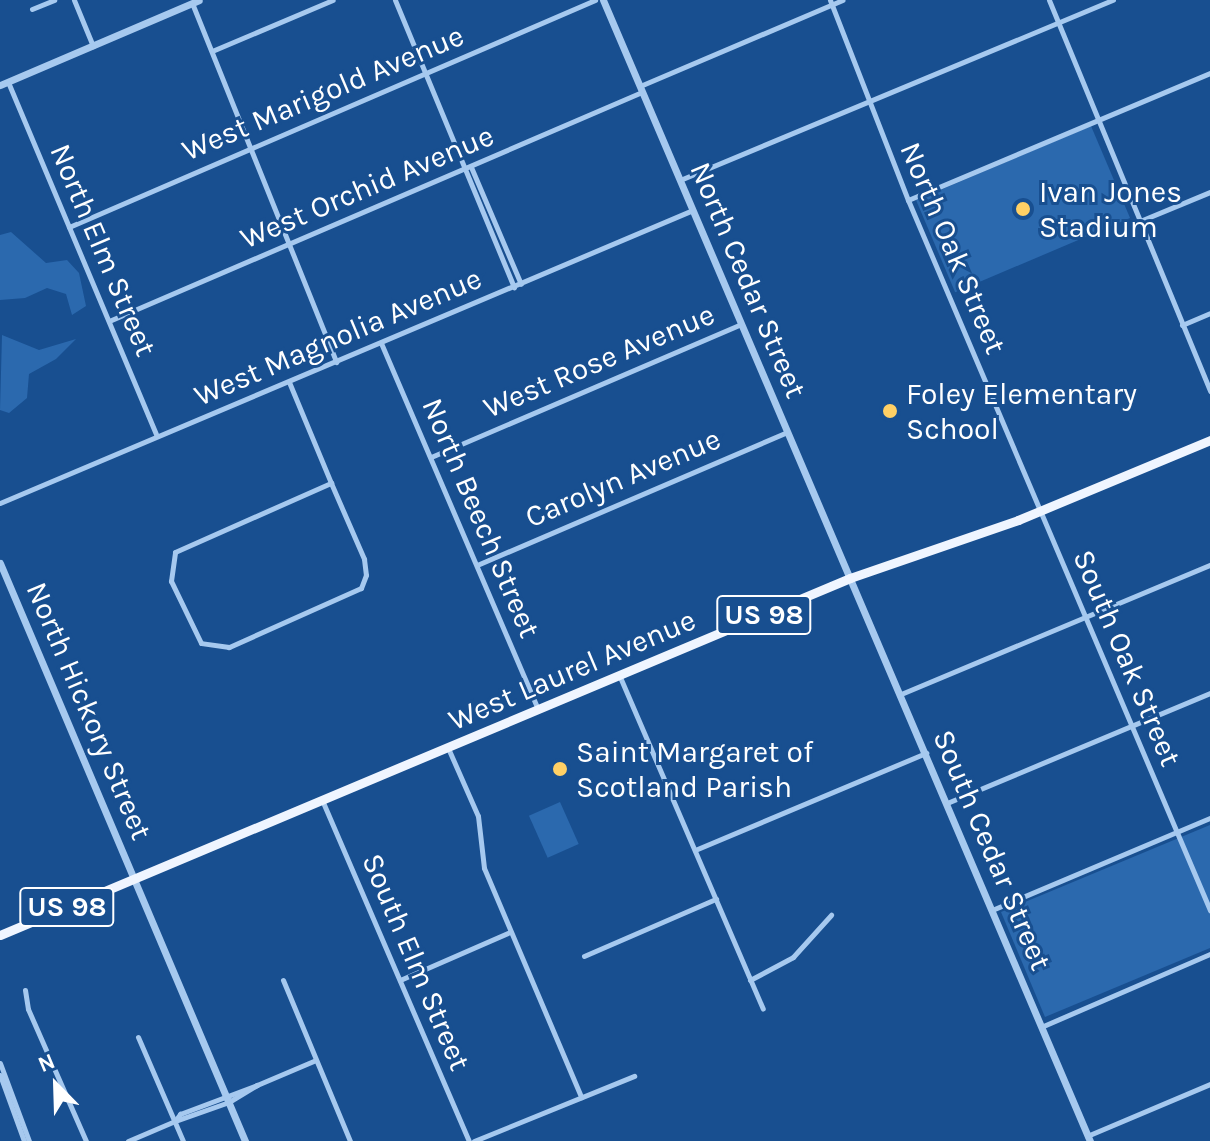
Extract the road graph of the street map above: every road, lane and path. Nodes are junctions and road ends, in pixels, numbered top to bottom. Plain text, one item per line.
1 (54, 0) edge
2 (74, 0) edge
3 (333, 0) edge
4 (395, 0) edge
5 (595, 0) edge
6 (603, 0) edge
7 (843, 0) edge
8 (1049, 0) edge
9 (1113, 0) edge
10 (195, 2) edge
11 (831, 2) edge
12 (32, 9) dead end
13 (1059, 23) junction
14 (93, 46) junction
15 (212, 51) junction
16 (426, 73) junction
17 (1210, 73) edge
18 (4, 84) edge
19 (641, 89) junction
20 (869, 101) junction
21 (1098, 119) junction
22 (253, 147) junction
23 (469, 168) junction
24 (680, 180) junction
25 (1210, 192) edge
26 (908, 200) junction
27 (693, 210) junction
28 (1140, 221) junction
29 (69, 227) junction
30 (292, 243) junction
31 (521, 284) junction
32 (514, 287) junction
33 (1210, 313) edge
34 (109, 321) junction
35 (741, 324) junction
36 (1182, 325) junction
37 (381, 343) junction
38 (336, 362) junction
39 (289, 382) junction
40 (1210, 391) edge
41 (787, 432) junction
42 (157, 436) junction
43 (1210, 440) edge
44 (431, 457) junction
45 (331, 483) junction
46 (0, 503) edge
47 (1041, 511) junction
48 (0, 563) edge
49 (477, 565) junction
50 (1210, 565) edge
51 (850, 578) junction
52 (1086, 617) junction
53 (620, 677) junction
54 (1210, 693) edge
55 (901, 694) junction
56 (538, 711) junction
57 (1132, 726) junction
58 (448, 748) junction
59 (926, 753) junction
60 (322, 800) junction
61 (947, 803) junction
62 (1210, 818) edge
63 (1177, 832) junction
64 (695, 850) junction
65 (134, 879) junction
66 (716, 899) junction
67 (992, 910) junction
68 (1210, 910) edge
69 (831, 915) dead end
70 (510, 932) junction
71 (0, 935) edge
72 (1210, 954) edge
73 (584, 956) dead end
74 (283, 980) dead end
75 (400, 980) junction
76 (750, 980) junction
77 (25, 990) dead end
78 (763, 1009) dead end
79 (1041, 1027) junction
80 (138, 1037) dead end
81 (316, 1060) junction
82 (0, 1063) edge
83 (0, 1075) edge
84 (634, 1076) dead end
85 (1210, 1084) edge
86 (581, 1097) junction
87 (227, 1098) junction
88 (175, 1121) junction
89 (1088, 1138) edge
90 (27, 1141) edge
91 (86, 1141) edge
92 (128, 1141) edge
93 (183, 1141) edge
94 (245, 1141) edge
95 (350, 1141) edge
96 (471, 1141) edge

1 - 12 street
2 - 14 street
3 - 15 street
4 - 16 street
5 - 16 street, West Marigold Avenue
6 - 19 street, North Cedar Street
7 - 11 street, West Orchid Avenue
8 - 13 street
9 - 13 street
10 - 14 street
10 - 15 street
11 - 19 street, West Orchid Avenue
11 - 20 street, North Oak Street
13 - 20 street
13 - 21 street
14 - 18 street
15 - 22 street
16 - 22 street, West Marigold Avenue
16 - 23 street
17 - 21 street
18 - 29 street, North Elm Street
19 - 23 street, West Orchid Avenue
19 - 24 street, North Cedar Street
20 - 24 street
20 - 26 street, North Oak Street
21 - 26 street
21 - 28 street
22 - 29 street, West Marigold Avenue
22 - 30 street
23 - 30 street, West Orchid Avenue
23 - 31 street
23 - 32 street
24 - 27 street, North Cedar Street
25 - 28 street
26 - 47 street, North Oak Street
27 - 31 street, West Magnolia Avenue
27 - 35 street, North Cedar Street
28 - 36 street
29 - 34 street, North Elm Street
30 - 34 street, West Orchid Avenue
30 - 38 street
31 - 32 street, West Magnolia Avenue
32 - 37 street, West Magnolia Avenue
33 - 36 street
34 - 42 street, North Elm Street
35 - 41 street, North Cedar Street
35 - 44 street, West Rose Avenue
36 - 40 street
37 - 38 street, West Magnolia Avenue
37 - 44 street, North Beech Street
38 - 39 street, West Magnolia Avenue
39 - 42 street, West Magnolia Avenue
39 - 45 street
41 - 49 street, Carolyn Avenue
41 - 51 street, North Cedar Street
42 - 46 street, West Magnolia Avenue
43 - 47 main road, West Laurel Avenue / US 98
44 - 49 street, North Beech Street
45 - 45 street
47 - 51 main road, West Laurel Avenue / US 98
47 - 52 street, South Oak Street
48 - 65 street, North Hickory Street
49 - 56 street, North Beech Street
50 - 52 street
51 - 53 main road, West Laurel Avenue / US 98
51 - 55 street, South Cedar Street
52 - 55 street
52 - 57 street, South Oak Street
53 - 56 main road, West Laurel Avenue / US 98
53 - 64 street
54 - 57 street
55 - 59 street, South Cedar Street
56 - 58 main road, West Laurel Avenue / US 98
57 - 61 street
57 - 63 street, South Oak Street
58 - 60 main road, West Laurel Avenue / US 98
58 - 70 street
59 - 61 street, South Cedar Street
59 - 64 street
60 - 65 main road, West Laurel Avenue / US 98
60 - 75 street, South Elm Street
61 - 67 street, South Cedar Street
62 - 63 street
63 - 67 street
63 - 68 street, South Oak Street
64 - 66 street
65 - 71 main road, West Laurel Avenue / US 98
65 - 87 street, North Hickory Street
66 - 73 street
66 - 76 street
67 - 79 street, South Cedar Street
69 - 76 street
70 - 75 street
70 - 86 street
72 - 79 street
74 - 81 street
75 - 96 street, South Elm Street
76 - 78 street
77 - 91 street
79 - 89 street, South Cedar Street
80 - 88 street
81 - 87 street
81 - 95 street
82 - 90 street
83 - 90 street
84 - 86 street
85 - 89 street
86 - 96 street
87 - 88 street
87 - 94 street, North Hickory Street
88 - 92 street
88 - 93 street

